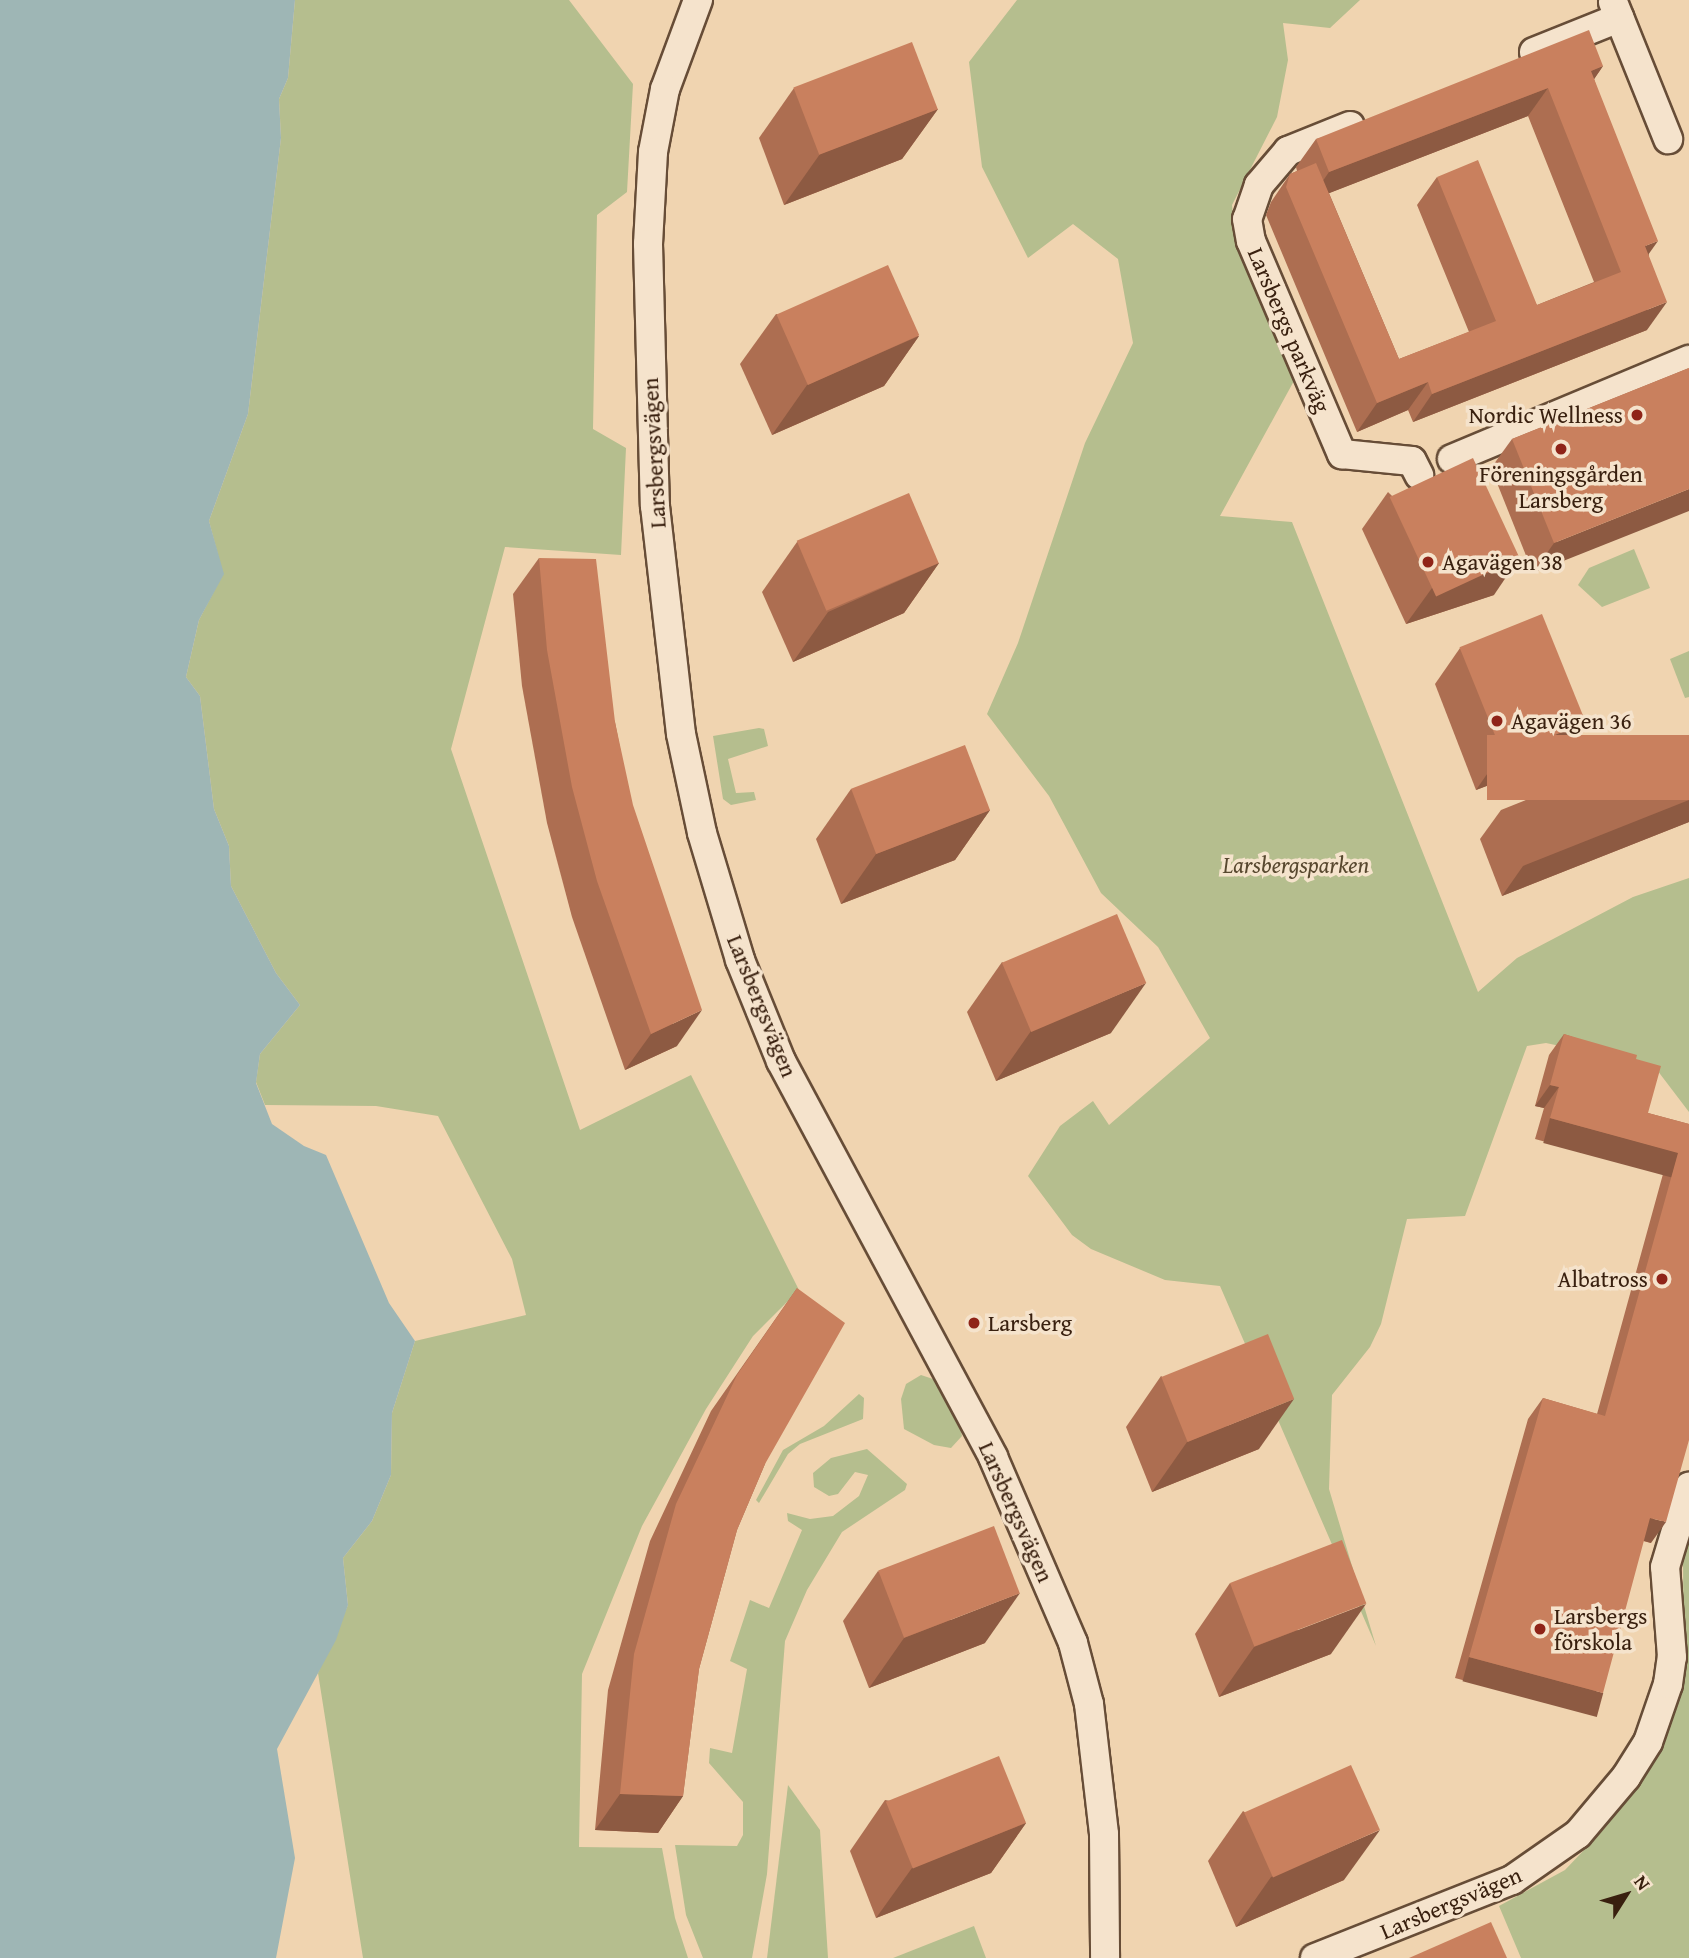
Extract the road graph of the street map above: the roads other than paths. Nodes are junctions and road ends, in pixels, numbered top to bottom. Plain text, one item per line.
1 (698, 0) edge
2 (1615, 9) edge
3 (1504, 64) edge
4 (1377, 115) edge
5 (1668, 139) dead end
6 (1689, 360) edge
7 (1452, 459) dead end
8 (1419, 475) dead end
9 (1689, 1488) edge
10 (1105, 1958) edge
11 (1315, 1958) edge

1 - 10 street, Larsbergsvägen
2 - 3 street
2 - 5 street
4 - 8 street, Larsbergs parkväg
6 - 7 street
9 - 11 street, Larsbergsvägen

